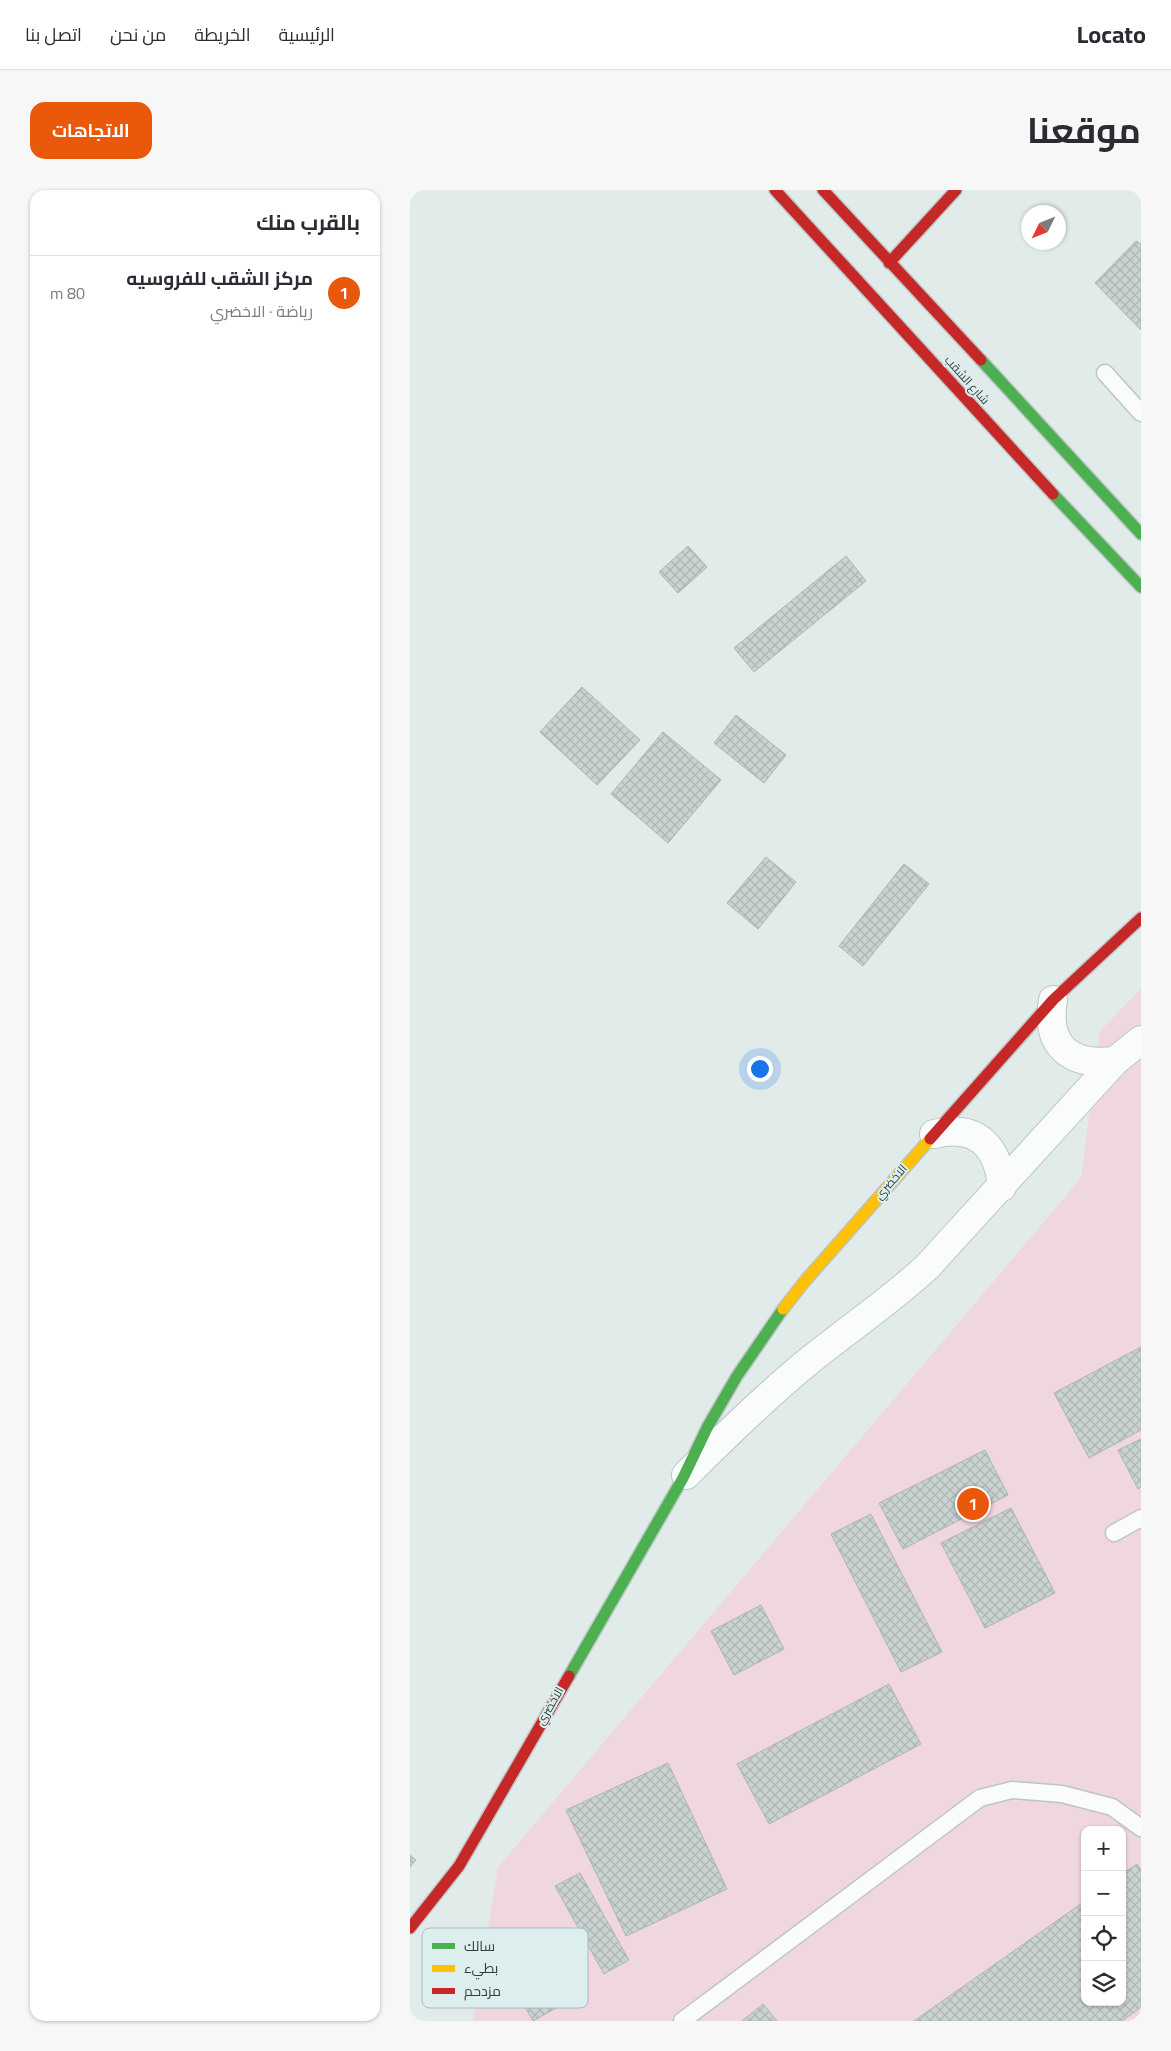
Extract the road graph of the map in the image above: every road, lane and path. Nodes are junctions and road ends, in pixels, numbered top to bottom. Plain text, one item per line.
1 (775, 190) edge
2 (823, 190) edge
3 (956, 190) edge
4 (889, 263) junction
5 (1104, 373) dead end
6 (1141, 413) edge
7 (1141, 534) edge
8 (1141, 587) edge
9 (1141, 918) edge
10 (1053, 1000) junction
11 (1141, 1040) edge
12 (1115, 1061) junction
13 (934, 1134) junction
14 (1002, 1187) junction
15 (683, 1478) junction
16 (1141, 1518) edge
17 (1114, 1533) dead end
18 (1141, 1828) edge
19 (410, 1928) edge
20 (682, 2021) edge

1 - 8 street, شارع الشقب
2 - 4 street, شارع الشقب
3 - 4 street
4 - 7 street, شارع الشقب
5 - 6 lane
9 - 10 street, الاخضري
10 - 12 street
10 - 13 street, الاخضري
11 - 12 street, الاخضري
12 - 14 street, الاخضري
13 - 14 street
13 - 15 street, الاخضري
14 - 15 street, الاخضري
15 - 19 street, الاخضري
16 - 17 lane
18 - 20 lane

